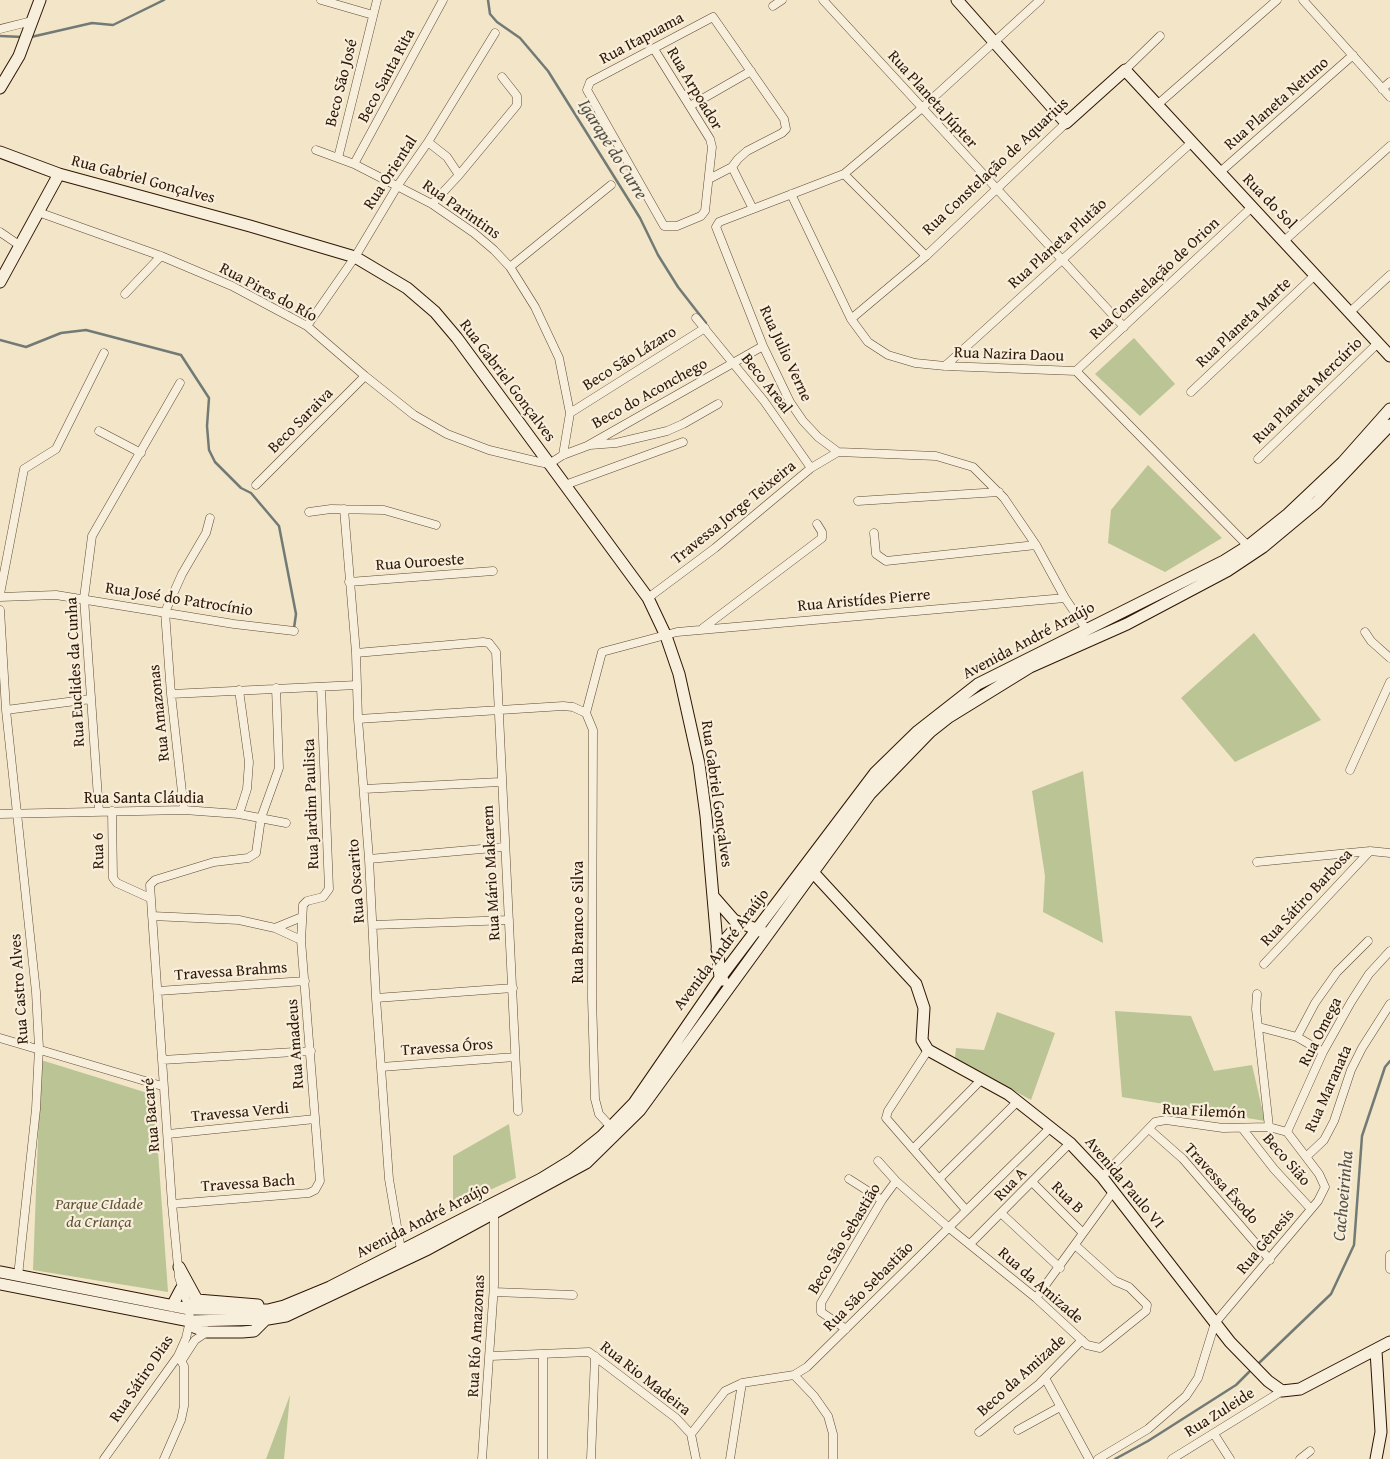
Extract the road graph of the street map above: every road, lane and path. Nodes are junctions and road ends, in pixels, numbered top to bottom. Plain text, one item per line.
1 (40, 0) edge
2 (321, 0) edge
3 (377, 0) edge
4 (443, 0) edge
5 (782, 0) edge
6 (823, 0) edge
7 (957, 0) edge
8 (1040, 0) edge
9 (1277, 0) edge
10 (1303, 0) edge
11 (773, 6) dead end
12 (373, 15) junction
13 (32, 21) junction
14 (0, 28) edge
15 (495, 33) dead end
16 (1160, 36) dead end
17 (994, 41) junction
18 (654, 49) junction
19 (1353, 55) junction
20 (1125, 70) junction
21 (752, 71) junction
22 (502, 77) dead end
23 (1390, 82) edge
24 (0, 88) edge
25 (1382, 89) junction
26 (1390, 96) edge
27 (1157, 105) junction
28 (690, 106) junction
29 (922, 108) junction
30 (1066, 123) junction
31 (428, 142) junction
32 (1191, 144) junction
33 (1390, 146) edge
34 (316, 150) dead end
35 (0, 152) edge
36 (338, 158) junction
37 (354, 164) junction
38 (732, 167) junction
39 (1219, 173) junction
40 (59, 174) junction
41 (844, 174) junction
42 (459, 175) junction
43 (709, 179) junction
44 (398, 185) junction
45 (611, 185) dead end
46 (996, 191) junction
47 (791, 194) junction
48 (432, 204) junction
49 (1252, 207) junction
50 (753, 209) junction
51 (38, 212) junction
52 (660, 222) joint
53 (0, 232) edge
54 (1284, 241) junction
55 (19, 245) junction
56 (161, 256) junction
57 (926, 256) junction
58 (355, 258) junction
59 (1061, 259) junction
60 (510, 267) junction
61 (1315, 275) junction
62 (1390, 275) edge
63 (0, 282) edge
64 (126, 294) dead end
65 (1350, 312) junction
66 (696, 318) dead end
67 (851, 319) junction
68 (307, 326) junction
69 (1124, 327) junction
70 (705, 328) junction
71 (1378, 343) junction
72 (763, 346) junction
73 (104, 353) dead end
74 (1390, 356) edge
75 (732, 363) junction
76 (944, 366) junction
77 (1076, 371) junction
78 (365, 376) junction
79 (180, 383) dead end
80 (1191, 392) dead end
81 (718, 404) dead end
82 (1390, 410) edge
83 (570, 413) junction
84 (1390, 424) edge
85 (99, 431) dead end
86 (683, 442) dead end
87 (587, 446) junction
88 (838, 452) junction
89 (141, 453) junction
90 (563, 455) junction
91 (536, 457) junction
92 (1258, 458) dead end
93 (549, 464) junction
94 (811, 468) junction
95 (256, 485) dead end
96 (565, 485) junction
97 (998, 492) junction
98 (858, 501) dead end
99 (344, 509) junction
100 (309, 512) dead end
101 (210, 518) dead end
102 (817, 524) dead end
103 (436, 525) dead end
104 (874, 533) dead end
105 (1036, 545) junction
106 (1248, 546) junction
107 (493, 571) dead end
108 (349, 582) junction
109 (0, 596) edge
110 (84, 598) junction
111 (648, 598) junction
112 (1065, 598) junction
113 (0, 610) edge
114 (165, 612) junction
115 (703, 628) junction
116 (1086, 629) junction
117 (294, 631) dead end
118 (1365, 632) dead end
119 (666, 636) junction
120 (356, 653) junction
121 (1390, 658) edge
122 (1390, 682) edge
123 (357, 685) junction
124 (321, 686) junction
125 (276, 688) junction
126 (240, 690) junction
127 (171, 694) junction
128 (91, 699) junction
129 (6, 710) junction
130 (498, 712) junction
131 (586, 713) junction
132 (358, 719) junction
133 (1350, 770) dead end
134 (500, 782) junction
135 (364, 789) junction
136 (184, 810) junction
137 (112, 811) junction
138 (99, 812) junction
139 (0, 814) edge
140 (239, 814) junction
141 (17, 815) junction
142 (261, 818) junction
143 (286, 823) dead end
144 (504, 847) junction
145 (1370, 851) junction
146 (1390, 853) edge
147 (370, 859) junction
148 (1257, 862) dead end
149 (810, 869) junction
150 (713, 896) junction
151 (150, 898) junction
152 (304, 905) joint
153 (152, 916) junction
154 (302, 917) junction
155 (509, 920) junction
156 (740, 923) junction
157 (373, 925) junction
158 (275, 928) junction
159 (759, 929) junction
160 (769, 936) junction
161 (301, 940) junction
162 (1368, 941) dead end
163 (717, 948) junction
164 (1390, 951) edge
165 (1264, 964) dead end
166 (720, 978) junction
167 (305, 981) junction
168 (731, 986) junction
169 (513, 988) junction
170 (158, 991) junction
171 (1257, 994) dead end
172 (376, 998) junction
173 (1390, 1004) edge
174 (1259, 1027) junction
175 (1297, 1037) junction
176 (0, 1038) edge
177 (39, 1048) junction
178 (928, 1050) junction
179 (311, 1051) junction
180 (1323, 1052) junction
181 (515, 1057) junction
182 (162, 1060) junction
183 (381, 1067) junction
184 (982, 1080) junction
185 (162, 1086) junction
186 (1018, 1101) junction
187 (518, 1111) dead end
188 (315, 1119) junction
189 (611, 1127) junction
190 (1269, 1127) junction
191 (1050, 1128) junction
192 (1242, 1128) junction
193 (1149, 1129) junction
194 (1286, 1132) junction
195 (168, 1134) junction
196 (1070, 1143) junction
197 (914, 1148) junction
198 (1306, 1157) junction
199 (878, 1161) dead end
200 (1102, 1177) junction
201 (939, 1179) junction
202 (848, 1180) dead end
203 (320, 1181) joint
204 (896, 1181) junction
205 (1032, 1182) junction
206 (1113, 1192) junction
207 (882, 1200) junction
208 (172, 1204) junction
209 (1311, 1209) junction
210 (966, 1210) junction
211 (1002, 1214) junction
212 (494, 1215) junction
213 (948, 1227) junction
214 (1083, 1233) junction
215 (970, 1244) junction
216 (1075, 1245) junction
217 (401, 1250) junction
218 (1390, 1255) edge
219 (1270, 1260) junction
220 (179, 1267) junction
221 (1060, 1268) junction
222 (1390, 1269) edge
223 (0, 1272) edge
224 (18, 1276) junction
225 (0, 1284) edge
226 (181, 1289) junction
227 (494, 1292) junction
228 (574, 1295) dead end
229 (1036, 1298) junction
230 (172, 1306) junction
231 (192, 1310) junction
232 (268, 1314) junction
233 (1215, 1323) junction
234 (846, 1329) junction
235 (208, 1332) junction
236 (1082, 1340) junction
237 (1390, 1342) edge
238 (1376, 1351) junction
239 (543, 1354) junction
240 (491, 1356) junction
241 (595, 1356) junction
242 (180, 1358) junction
243 (794, 1375) junction
244 (1045, 1378) junction
245 (742, 1383) junction
246 (1282, 1391) junction
247 (1060, 1408) junction
248 (1018, 1430) dead end
249 (979, 1432) dead end
250 (1386, 1432) edge
251 (691, 1434) junction
252 (1214, 1434) junction
253 (1310, 1451) dead end
254 (104, 1459) edge
255 (164, 1459) edge
256 (482, 1459) edge
257 (544, 1459) edge
258 (591, 1459) edge
259 (696, 1459) edge
260 (730, 1459) edge
261 (833, 1459) edge
262 (1089, 1459) edge
263 (1098, 1459) edge
264 (1172, 1459) edge
265 (1230, 1459) edge
266 (1300, 1459) edge
267 (1376, 1459) edge

1 - 13 main road
2 - 12 street
3 - 12 street, Beco São José
4 - 37 street, Beco Santa Rita
5 - 11 street
6 - 29 street, Rua Planeta Júpter
7 - 17 main road
8 - 17 street
9 - 27 street
10 - 19 street
12 - 36 street, Beco São José
13 - 14 street
13 - 24 main road
15 - 31 street, Rua Oriental
16 - 20 street, Rua Constelação de Aquarius
17 - 29 street
17 - 30 main road
18 - 21 street, Rua Itapuama
18 - 28 street, Rua Arpoador
18 - 52 street, Rua Itapuama
19 - 25 street
19 - 39 street, Rua Planeta Netuno
20 - 27 main road, Rua do Sol
20 - 30 main road, Rua Constelação de Aquarius
21 - 28 street
21 - 38 street
22 - 42 street
23 - 25 street
25 - 26 street
27 - 32 main road, Rua do Sol
28 - 43 street, Rua Arpoador
29 - 41 street
29 - 46 street, Rua Planeta Júpter
30 - 46 street, Rua Constelação de Aquarius
31 - 42 street
31 - 44 street, Rua Oriental
32 - 39 main road, Rua do Sol
32 - 59 street, Rua Planeta Plutão
33 - 54 street
34 - 36 street, Rua Parintins
35 - 40 main road, Rua Gabriel Gonçalves
36 - 37 street, Rua Parintins
37 - 44 street, Rua Parintins
38 - 43 street
38 - 50 street
39 - 49 main road, Rua do Sol
40 - 51 main road
40 - 58 main road, Rua Gabriel Gonçalves
41 - 47 street
41 - 57 street
42 - 48 street
43 - 52 street, Rua Arpoador
44 - 48 street, Rua Parintins
44 - 58 street, Rua Oriental
45 - 60 street
46 - 57 street, Rua Constelação de Aquarius
46 - 59 street, Rua Planeta Júpter
47 - 50 street
47 - 67 street, Rua Nazira Daou
48 - 60 street, Rua Parintins
49 - 54 main road, Rua do Sol
49 - 69 street, Rua Constelação de Orion
50 - 72 street, Rua Julio Verne
51 - 55 main road
51 - 56 street, Rua Pires do Río
53 - 55 street
54 - 61 main road, Rua do Sol
55 - 63 main road
56 - 64 street
56 - 68 street, Rua Pires do Río
57 - 67 street, Rua Constelação de Aquarius
58 - 68 street, Rua Oriental
58 - 91 main road, Rua Gabriel Gonçalves
59 - 69 street, Rua Planeta Júpter
59 - 76 street, Rua Planeta Plutão
60 - 83 street, Rua Parintins
61 - 65 main road, Rua do Sol
61 - 80 street, Rua Planeta Marte
62 - 65 street
65 - 71 main road, Rua do Sol
66 - 70 street, Beco Areal
67 - 76 street, Rua Nazira Daou
68 - 78 street, Rua Pires do Río
69 - 77 street, Rua Constelação de Orion
70 - 75 street, Beco Areal
70 - 83 street, Beco São Lázaro
71 - 74 main road, Rua do Sol
71 - 92 street, Rua Planeta Mercúrio
72 - 75 street, Beco do Aconchego
72 - 88 street, Rua Julio Verne
73 - 109 street
75 - 87 street, Beco do Aconchego
75 - 94 street, Beco Areal
76 - 77 street, Rua Nazira Daou
77 - 106 street, Rua Nazira Daou
78 - 91 street, Rua Pires do Río
78 - 95 street, Beco Saraiva
79 - 89 street, Rua Euclides da Cunha
81 - 87 street
82 - 106 main road, Avenida André Araújo
83 - 90 street, Rua Parintins
84 - 149 main road, Avenida André Araújo
85 - 89 street
86 - 96 street
87 - 90 street, Beco do Aconchego
88 - 94 street, Travessa Jorge Teixeira
88 - 97 street
89 - 110 street, Rua Euclides da Cunha
90 - 93 street, Beco do Aconchego
91 - 93 main road, Rua Gabriel Gonçalves
93 - 96 main road, Rua Gabriel Gonçalves
94 - 111 street, Travessa Jorge Teixeira
96 - 111 main road, Rua Gabriel Gonçalves
97 - 98 street
97 - 105 street
99 - 100 street
99 - 103 street
99 - 108 street, Rua Oscarito
101 - 114 street
102 - 115 street
104 - 105 street
105 - 112 street
106 - 116 main road, Avenida André Araújo
107 - 108 street, Rua Ouroeste
108 - 120 street, Rua Oscarito
109 - 110 street, Rua José do Patrocínio
110 - 114 street, Rua José do Patrocínio
110 - 128 street, Rua Euclides da Cunha
111 - 119 main road, Rua Gabriel Gonçalves
112 - 115 street, Rua Aristídes Pierre
112 - 116 street
113 - 129 street, Rua Castro Alves
114 - 117 street, Rua José do Patrocínio
114 - 127 street, Rua Amazonas
115 - 119 street, Rua Aristídes Pierre
116 - 149 main road, Avenida André Araújo
118 - 121 street
119 - 131 street, Rua Aristídes Pierre
119 - 150 main road, Rua Gabriel Gonçalves
120 - 123 street, Rua Oscarito
120 - 130 street, Rua Mário Makarem
122 - 133 street
123 - 124 street
123 - 132 street, Rua Oscarito
124 - 125 street
124 - 152 street, Rua Jardim Paulista
125 - 126 street
125 - 142 street
126 - 127 street
126 - 140 street
127 - 136 street, Rua Amazonas
128 - 129 street
128 - 138 street, Rua Euclides da Cunha
129 - 141 street, Rua Castro Alves
130 - 131 street
130 - 132 street
130 - 134 street, Rua Mário Makarem
131 - 189 street, Rua Branco e Silva
132 - 135 street, Rua Oscarito
134 - 135 street
134 - 144 street, Rua Mário Makarem
135 - 147 street, Rua Oscarito
136 - 137 street, Rua Santa Cláudia
136 - 140 street, Rua Santa Cláudia
137 - 138 street, Rua Santa Cláudia
137 - 151 street, Rua 6
138 - 141 street, Rua Santa Cláudia
139 - 141 street, Rua Santa Cláudia
140 - 142 street, Rua Santa Cláudia
141 - 177 street, Rua Castro Alves
142 - 143 street, Rua Santa Cláudia
142 - 151 street
144 - 147 street
144 - 155 street, Rua Mário Makarem
145 - 146 street
145 - 148 street
145 - 165 street, Rua Sátiro Barbosa
147 - 157 street, Rua Oscarito
149 - 159 main road, Avenida André Araújo
149 - 160 main road, Avenida André Araújo
149 - 178 main road
150 - 156 main road
150 - 163 main road, Rua Gabriel Gonçalves
151 - 153 street, Rua Bacaré
152 - 154 street, Rua Amadeus
153 - 158 street
153 - 170 street, Rua Bacaré
154 - 158 street
154 - 161 street, Rua Amadeus
155 - 157 street
155 - 169 street, Rua Mário Makarem
156 - 159 main road
156 - 163 main road
157 - 172 street, Rua Oscarito
158 - 161 street
159 - 160 main road
159 - 166 main road, Avenida André Araújo
160 - 168 main road, Avenida André Araújo
161 - 167 street, Rua Amadeus
162 - 175 street
163 - 166 main road, Rua Gabriel Gonçalves
164 - 180 street, Rua Omega
166 - 168 main road
166 - 189 main road, Avenida André Araújo
167 - 170 street, Travessa Brahms
167 - 179 street, Rua Amadeus
168 - 212 main road, Avenida André Araújo
169 - 172 street
169 - 181 street, Rua Mário Makarem
170 - 182 street, Rua Bacaré
171 - 174 street
172 - 183 street, Rua Oscarito
173 - 198 street, Rua Maranata
174 - 175 street
174 - 190 street
175 - 180 street
176 - 177 street
177 - 185 street
177 - 224 street, Rua Castro Alves
178 - 184 main road, Avenida Paulo VI
178 - 197 street
179 - 182 street
179 - 188 street, Rua Amadeus
180 - 194 street, Rua Omega
181 - 183 street, Travessa Óros
181 - 187 street, Rua Mário Makarem
182 - 185 street, Rua Bacaré
183 - 217 street, Rua Oscarito
184 - 186 main road, Avenida Paulo VI
184 - 197 street
185 - 195 street, Rua Bacaré
186 - 191 main road, Avenida Paulo VI
186 - 201 street
188 - 195 street, Travessa Verdi
188 - 203 street, Rua Amadeus
189 - 217 main road, Avenida André Araújo
190 - 192 street, Rua Filemón
190 - 194 street, Rua Filemón
191 - 196 main road, Avenida Paulo VI
191 - 210 street, Rua São Sebastião
192 - 193 street, Rua Filemón
192 - 209 street, Beco Sião
193 - 200 street, Rua Filemón
193 - 219 street, Travessa Êxodo
194 - 198 street
195 - 208 street, Rua Bacaré
196 - 200 main road, Avenida Paulo VI
196 - 205 street, Rua A
197 - 201 street
198 - 209 street, Rua Gênesis
199 - 204 street, Beco São Sebastião
200 - 206 main road, Avenida Paulo VI
201 - 210 street
202 - 207 street
203 - 208 street, Travessa Bach
204 - 207 street, Beco São Sebastião
204 - 213 street, Beco São Sebastião
205 - 211 street, Rua A
205 - 214 street, Rua B
206 - 214 street
206 - 233 main road, Avenida Paulo VI
207 - 234 street, Beco São Sebastião
208 - 220 street, Rua Bacaré
209 - 219 street, Rua Gênesis
210 - 213 street, Rua São Sebastião
211 - 215 street, Rua A
211 - 221 street
212 - 227 street, Rua Río Amazonas
212 - 232 main road, Avenida André Araújo
213 - 215 street, Rua da Amizade
213 - 234 street, Rua São Sebastião
214 - 216 street
215 - 229 street, Rua da Amizade
216 - 221 street
216 - 236 street, Rua da Amizade
217 - 232 main road, Avenida André Araújo
218 - 222 street
219 - 233 street, Rua Gênesis
220 - 226 street, Rua Bacaré
220 - 231 main road
221 - 229 street
223 - 224 main road, Avenida André Araújo
224 - 230 main road, Avenida André Araújo
225 - 231 main road, Avenida André Araújo
226 - 230 main road
226 - 231 street, Rua Bacaré
227 - 228 street
227 - 240 street, Rua Río Amazonas
229 - 236 street, Rua da Amizade
230 - 231 main road, Avenida André Araújo
231 - 232 main road, Avenida André Araújo
231 - 235 main road
231 - 242 street, Rua Sátiro Dias
232 - 235 main road
233 - 246 main road, Avenida Paulo VI
233 - 263 street
234 - 243 street, Rua São Sebastião
235 - 242 street, Rua Sátiro Dias
236 - 244 street, Beco da Amizade
237 - 238 main road
238 - 246 main road
238 - 250 main road
239 - 240 street, Rua Rio Madeira
239 - 241 street, Rua Rio Madeira
239 - 257 street
240 - 256 street, Rua Río Amazonas
241 - 251 street, Rua Rio Madeira
241 - 258 street
242 - 254 street, Rua Sátiro Dias
242 - 255 street
243 - 245 street, Rua São Sebastião
243 - 261 street
244 - 247 street
244 - 249 street, Beco da Amizade
245 - 251 street, Rua São Sebastião
245 - 260 street
246 - 252 street, Rua Zuleide
247 - 248 street
247 - 262 street
250 - 267 main road
251 - 259 street
252 - 264 street, Rua Zuleide
252 - 265 street
253 - 266 street

